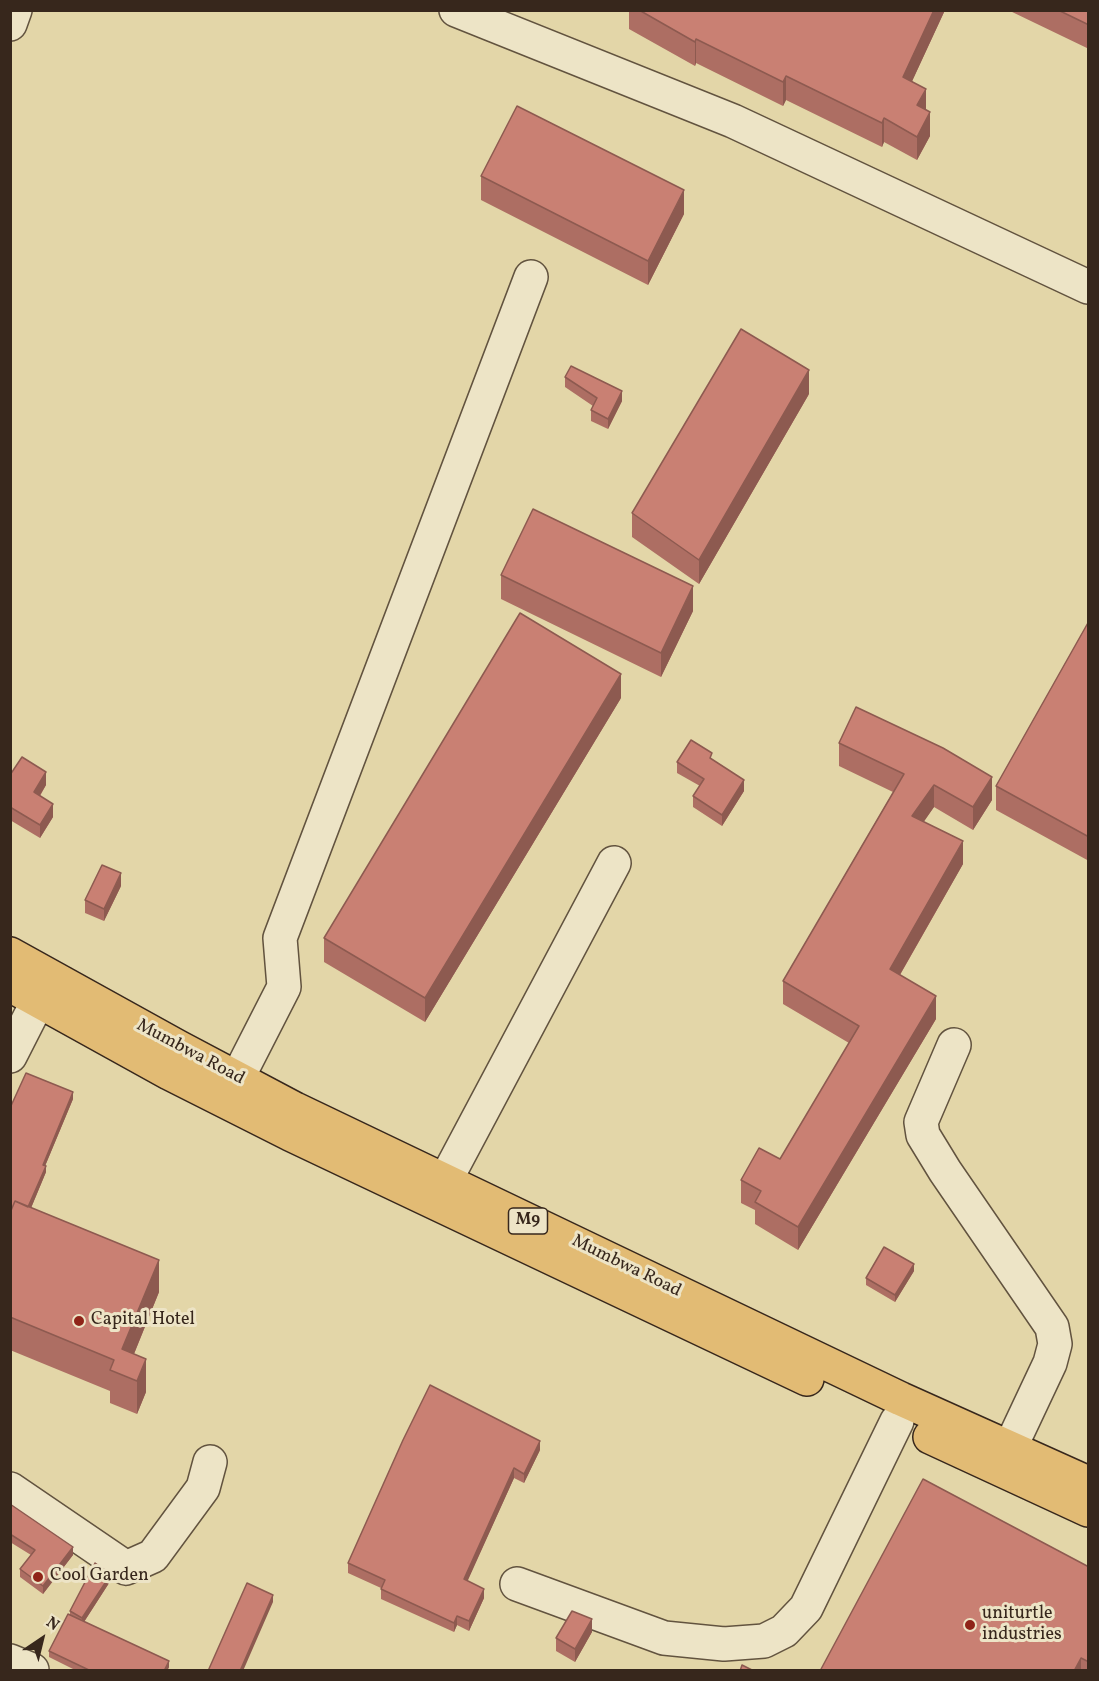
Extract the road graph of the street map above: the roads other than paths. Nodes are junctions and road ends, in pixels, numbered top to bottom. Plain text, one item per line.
1 (15, 10) edge
2 (456, 10) edge
3 (10, 24) edge
4 (531, 277) dead end
5 (1089, 287) edge
6 (614, 863) dead end
7 (10, 954) edge
8 (24, 993) edge
9 (954, 1045) dead end
10 (10, 1056) edge
11 (237, 1079) junction
12 (445, 1181) junction
13 (897, 1421) junction
14 (1011, 1448) junction
15 (210, 1462) dead end
16 (1089, 1483) edge
17 (10, 1490) edge
18 (1089, 1510) edge
19 (517, 1584) dead end
20 (10, 1661) edge
21 (32, 1671) edge

1 - 3 street
2 - 5 street
4 - 11 street
6 - 12 street
7 - 11 main road, Mumbwa Road / M9
8 - 10 street
8 - 13 main road, Mumbwa Road / M9
9 - 14 street
11 - 12 main road, Mumbwa Road / M9
12 - 14 main road, Mumbwa Road / M9
13 - 18 main road, Mumbwa Road / M9
13 - 19 street
14 - 16 main road, Mumbwa Road / M9
15 - 17 street
20 - 21 street

